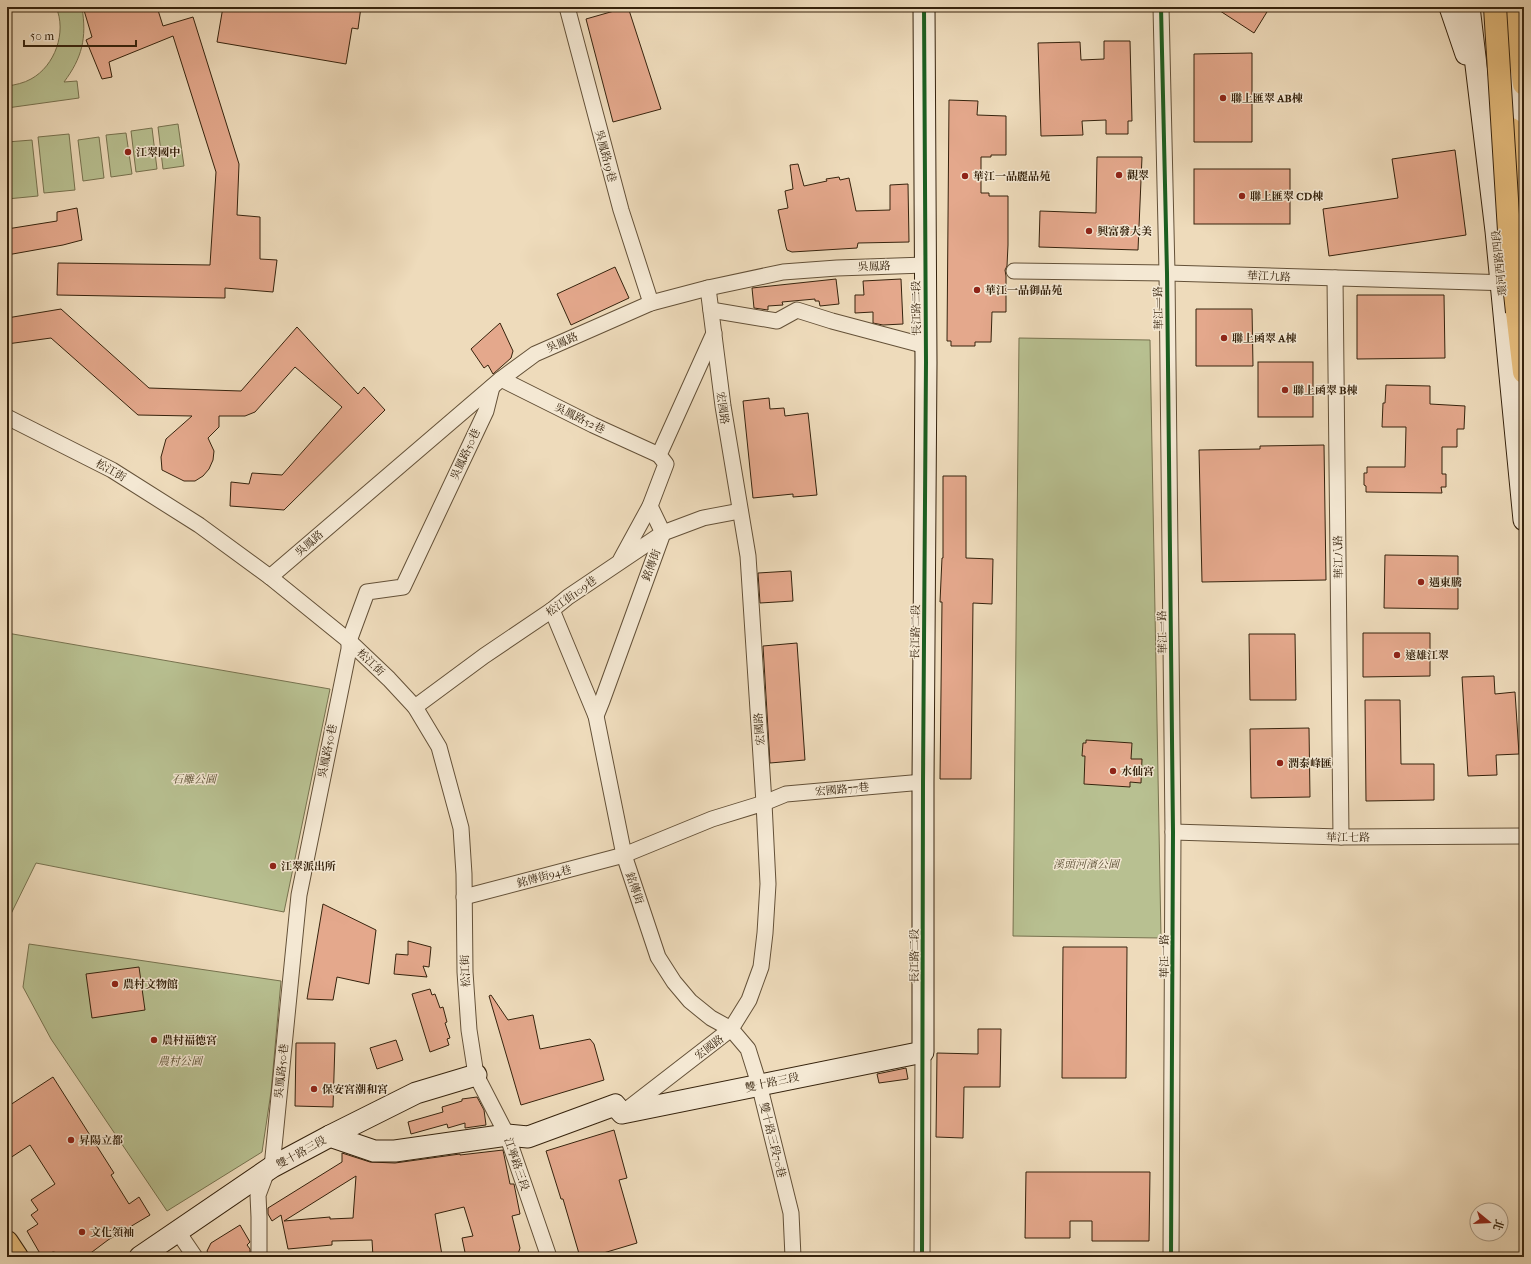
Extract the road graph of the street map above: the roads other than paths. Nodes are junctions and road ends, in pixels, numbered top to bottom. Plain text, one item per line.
1 (566, 7) edge
2 (924, 7) edge
3 (1161, 7) edge
4 (1450, 7) edge
5 (1469, 7) edge
6 (1495, 7) edge
7 (1501, 7) edge
8 (1513, 7) edge
9 (1518, 7) edge
10 (1524, 46) edge
11 (1524, 84) edge
12 (1478, 86) junction
13 (1524, 185) edge
14 (1524, 221) edge
15 (925, 265) junction
16 (1014, 272) dead end
17 (1167, 273) junction
18 (1335, 278) junction
19 (1524, 282) edge
20 (1501, 283) junction
21 (708, 288) junction
22 (651, 303) junction
23 (711, 310) junction
24 (714, 332) junction
25 (926, 346) junction
26 (1524, 372) edge
27 (496, 383) junction
28 (7, 417) edge
29 (659, 455) junction
30 (650, 506) junction
31 (740, 511) junction
32 (1524, 520) edge
33 (662, 533) junction
34 (619, 562) junction
35 (270, 577) junction
36 (552, 610) junction
37 (349, 640) junction
38 (415, 707) junction
39 (596, 716) junction
40 (922, 782) junction
41 (764, 803) junction
42 (1173, 832) junction
43 (1524, 836) edge
44 (1341, 837) junction
45 (624, 855) junction
46 (464, 897) junction
47 (732, 1029) junction
48 (923, 1052) junction
49 (476, 1075) junction
50 (759, 1084) junction
51 (622, 1113) junction
52 (507, 1135) junction
53 (330, 1136) junction
54 (270, 1169) junction
55 (178, 1232) junction
56 (7, 1242) edge
57 (18, 1257) edge
58 (140, 1257) edge
59 (195, 1257) edge
60 (259, 1257) edge
61 (549, 1257) edge
62 (793, 1257) edge
63 (922, 1257) edge
64 (1171, 1257) edge

1 - 22 street, 吳鳳路19巷
2 - 15 street, 長江路二段
3 - 17 street, 華江一路
4 - 12 street
5 - 12 street, 環河西路四段
6 - 14 main road, bridge
6 - 26 main road, bridge
7 - 13 street
8 - 11 main road
9 - 10 street
12 - 20 street, 環河西路四段
15 - 21 street, 吳鳳路
15 - 25 street, 長江路二段
16 - 17 street, 華江九路
17 - 18 street, 華江九路
17 - 42 street, 華江一路
18 - 20 street, 華江九路
18 - 44 street, 華江八路
19 - 20 street, 華江九路
20 - 32 street, 環河西路四段
21 - 22 street, 吳鳳路
21 - 23 street, 宏國路
22 - 27 street, 吳鳳路
23 - 24 street, 宏國路
23 - 25 street
24 - 29 street
24 - 31 street, 宏國路
25 - 40 street, 長江路二段
27 - 29 street, 吳鳳路52巷
27 - 35 street, 吳鳳路
27 - 37 street, 吳鳳路50巷
28 - 35 street, 松江街
29 - 30 street
30 - 33 street
30 - 34 street
31 - 33 street, 松江街109巷
31 - 41 street, 宏國路
33 - 34 street, 松江街109巷
33 - 39 street, 銘傳街
34 - 36 street, 松江街109巷
35 - 37 street, 松江街
36 - 38 street, 松江街109巷
36 - 39 street, 銘傳街
37 - 38 street, 松江街
37 - 54 street, 吳鳳路50巷
38 - 46 street, 松江街
39 - 45 street, 銘傳街
40 - 41 street, 宏國路77巷
40 - 48 street, 長江路二段
41 - 45 street, 宏國路77巷
41 - 47 street, 宏國路
42 - 44 street, 華江七路
42 - 64 street, 華江一路
43 - 44 street, 華江七路
45 - 46 street, 銘傳街94巷
45 - 47 street, 銘傳街
46 - 49 street, 松江街
47 - 50 street, 雙十路三段70巷
47 - 51 street, 宏國路
48 - 50 street, 雙十路三段
48 - 63 street, 長江路二段
49 - 52 street, 江寧路三段
49 - 53 street, 雙十路三段
50 - 51 street, 雙十路三段
50 - 62 street, 雙十路三段70巷
51 - 52 street
52 - 53 street
52 - 61 street, 江寧路三段
53 - 54 street, 雙十路三段
54 - 55 street, 雙十路三段
54 - 60 street, 吳鳳路50巷
55 - 58 street, 雙十路三段
55 - 59 street
56 - 57 main road

